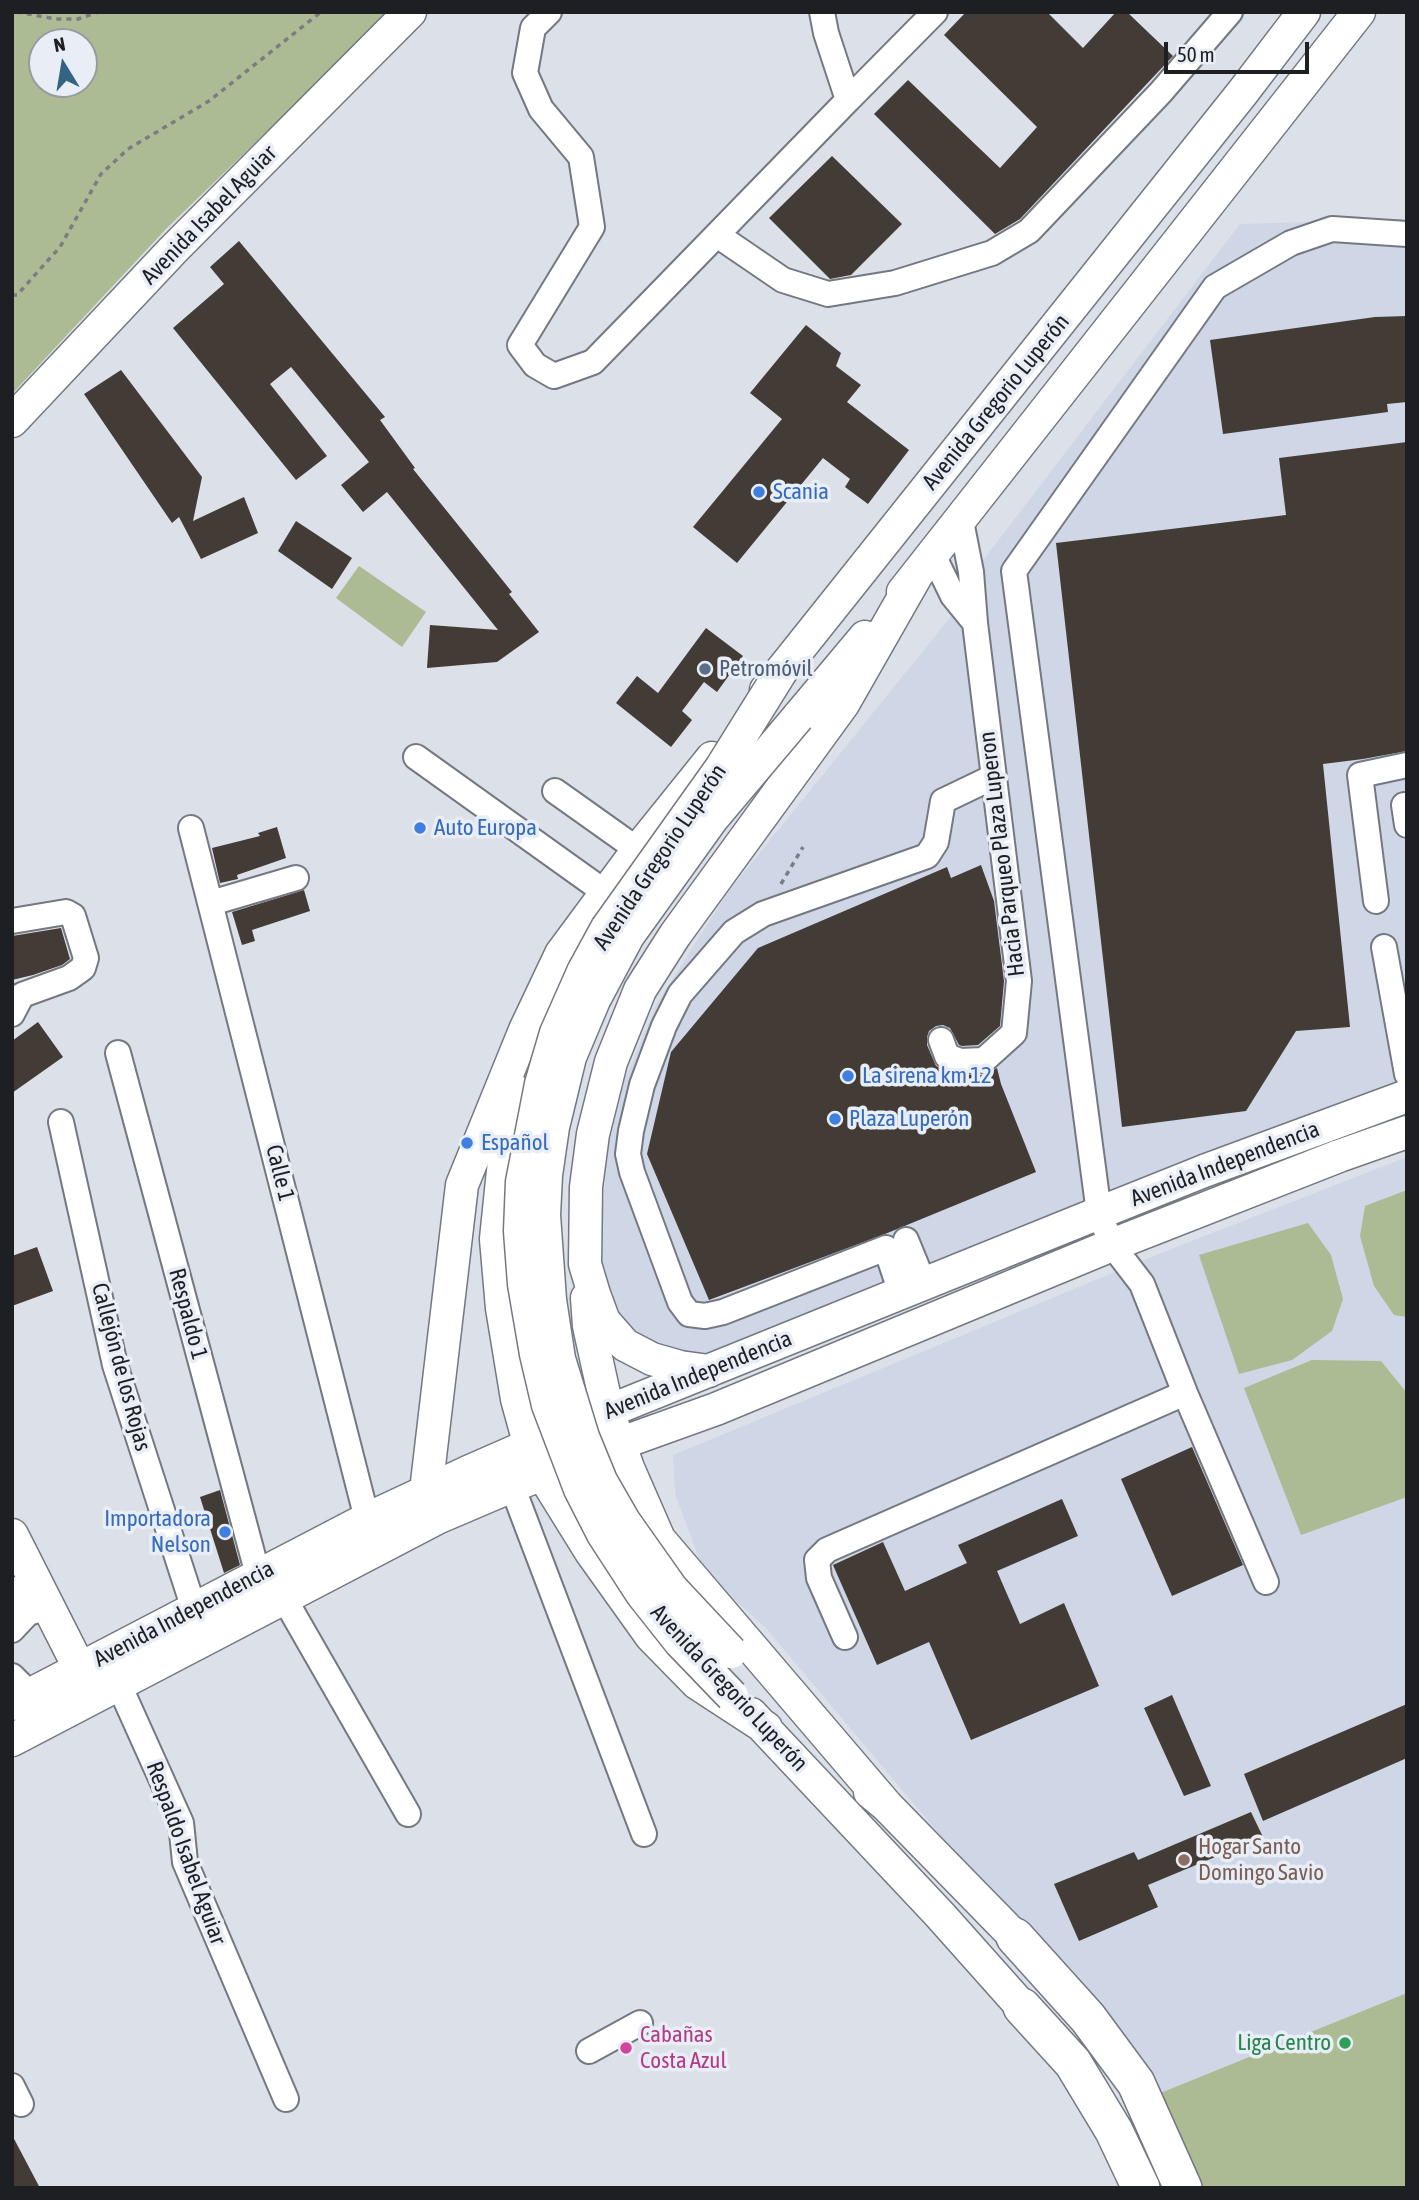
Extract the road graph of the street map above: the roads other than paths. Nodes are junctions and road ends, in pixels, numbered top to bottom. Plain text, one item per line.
1 (410, 12) edge
2 (549, 12) edge
3 (822, 12) edge
4 (935, 12) edge
5 (1230, 12) edge
6 (1304, 12) edge
7 (1359, 12) edge
8 (848, 100) junction
9 (1407, 234) edge
10 (717, 235) junction
11 (12, 421) edge
12 (961, 521) junction
13 (925, 566) junction
14 (975, 623) junction
15 (782, 670) junction
16 (416, 757) dead end
17 (1407, 765) edge
18 (993, 777) junction
19 (555, 791) dead end
20 (191, 828) dead end
21 (638, 850) junction
22 (296, 878) dead end
23 (606, 893) junction
24 (1376, 901) dead end
25 (211, 903) junction
26 (12, 921) edge
27 (1384, 947) dead end
28 (1397, 971) edge
29 (15, 1001) edge
30 (525, 1030) junction
31 (941, 1040) dead end
32 (118, 1053) dead end
33 (1407, 1074) edge
34 (1407, 1096) edge
35 (61, 1122) dead end
36 (1407, 1132) edge
37 (1099, 1213) junction
38 (906, 1240) dead end
39 (1112, 1245) junction
40 (585, 1264) junction
41 (913, 1289) junction
42 (711, 1371) junction
43 (1185, 1393) junction
44 (608, 1412) junction
45 (620, 1444) junction
46 (536, 1459) junction
47 (512, 1486) junction
48 (426, 1491) junction
49 (367, 1518) junction
50 (12, 1535) edge
51 (258, 1575) junction
52 (1266, 1582) dead end
53 (12, 1589) edge
54 (284, 1598) junction
55 (194, 1609) junction
56 (29, 1617) edge
57 (845, 1637) dead end
58 (79, 1668) junction
59 (18, 1691) edge
60 (107, 1691) junction
61 (766, 1728) junction
62 (12, 1740) edge
63 (887, 1806) junction
64 (408, 1814) dead end
65 (644, 1834) dead end
66 (1015, 1937) junction
67 (1022, 2007) junction
68 (640, 2023) dead end
69 (589, 2051) dead end
70 (286, 2099) dead end
71 (1118, 2188) edge
72 (1141, 2188) edge
73 (1166, 2188) edge
74 (1183, 2188) edge

1 - 11 main road, Avenida Isabel Aguiar
2 - 10 street
3 - 8 street
4 - 8 street
5 - 10 street
6 - 15 main road, Avenida Gregorio Luperón
7 - 12 main road, Avenida Gregorio Luperón
8 - 10 street
9 - 37 street
12 - 13 main road, Avenida Gregorio Luperón
12 - 14 street, Hacia Parqueo Plaza Luperon
13 - 14 street
13 - 40 main road
13 - 63 main road, Avenida Gregorio Luperón, bridge
14 - 18 street, Hacia Parqueo Plaza Luperon
15 - 21 main road
15 - 61 main road, Avenida Gregorio Luperón, bridge
16 - 23 street
17 - 24 street
18 - 31 street, Hacia Parqueo Plaza Luperon
18 - 41 street
19 - 21 street
20 - 25 street, Calle 1
21 - 23 main road
22 - 25 street
23 - 30 main road
25 - 49 street, Calle 1
26 - 29 street
27 - 28 street
28 - 33 street
30 - 46 main road
30 - 48 main road
32 - 51 street, Respaldo 1
34 - 37 main road, Avenida Independencia
35 - 55 street, Callejón de los Rojas
36 - 39 main road, Avenida Independencia
37 - 39 street
37 - 41 main road, Avenida Independencia
38 - 41 street
39 - 43 street
39 - 45 main road, Avenida Independencia
40 - 42 main road
40 - 44 main road
41 - 42 main road, Avenida Independencia
42 - 44 main road, Avenida Independencia
43 - 52 street
43 - 57 street
44 - 45 main road
44 - 46 main road, Avenida Independencia
45 - 46 main road, Avenida Independencia
45 - 63 main road
46 - 47 main road, Avenida Independencia
46 - 48 main road, Avenida Independencia
46 - 61 main road
47 - 54 main road, Avenida Independencia
47 - 65 street
48 - 49 main road, Avenida Independencia
49 - 51 main road, Avenida Independencia
50 - 56 main road
51 - 55 main road, Avenida Independencia
53 - 56 street
54 - 60 main road, Avenida Independencia
54 - 64 street
55 - 58 main road, Avenida Independencia
56 - 58 main road
58 - 59 main road, Avenida Independencia
58 - 60 main road
60 - 62 main road, Avenida Independencia
60 - 70 street, Respaldo Isabel Aguiar
61 - 67 main road, Avenida Gregorio Luperón
63 - 66 main road, Avenida Gregorio Luperón
66 - 73 highway
66 - 74 highway
67 - 71 highway
67 - 72 highway
68 - 69 street

